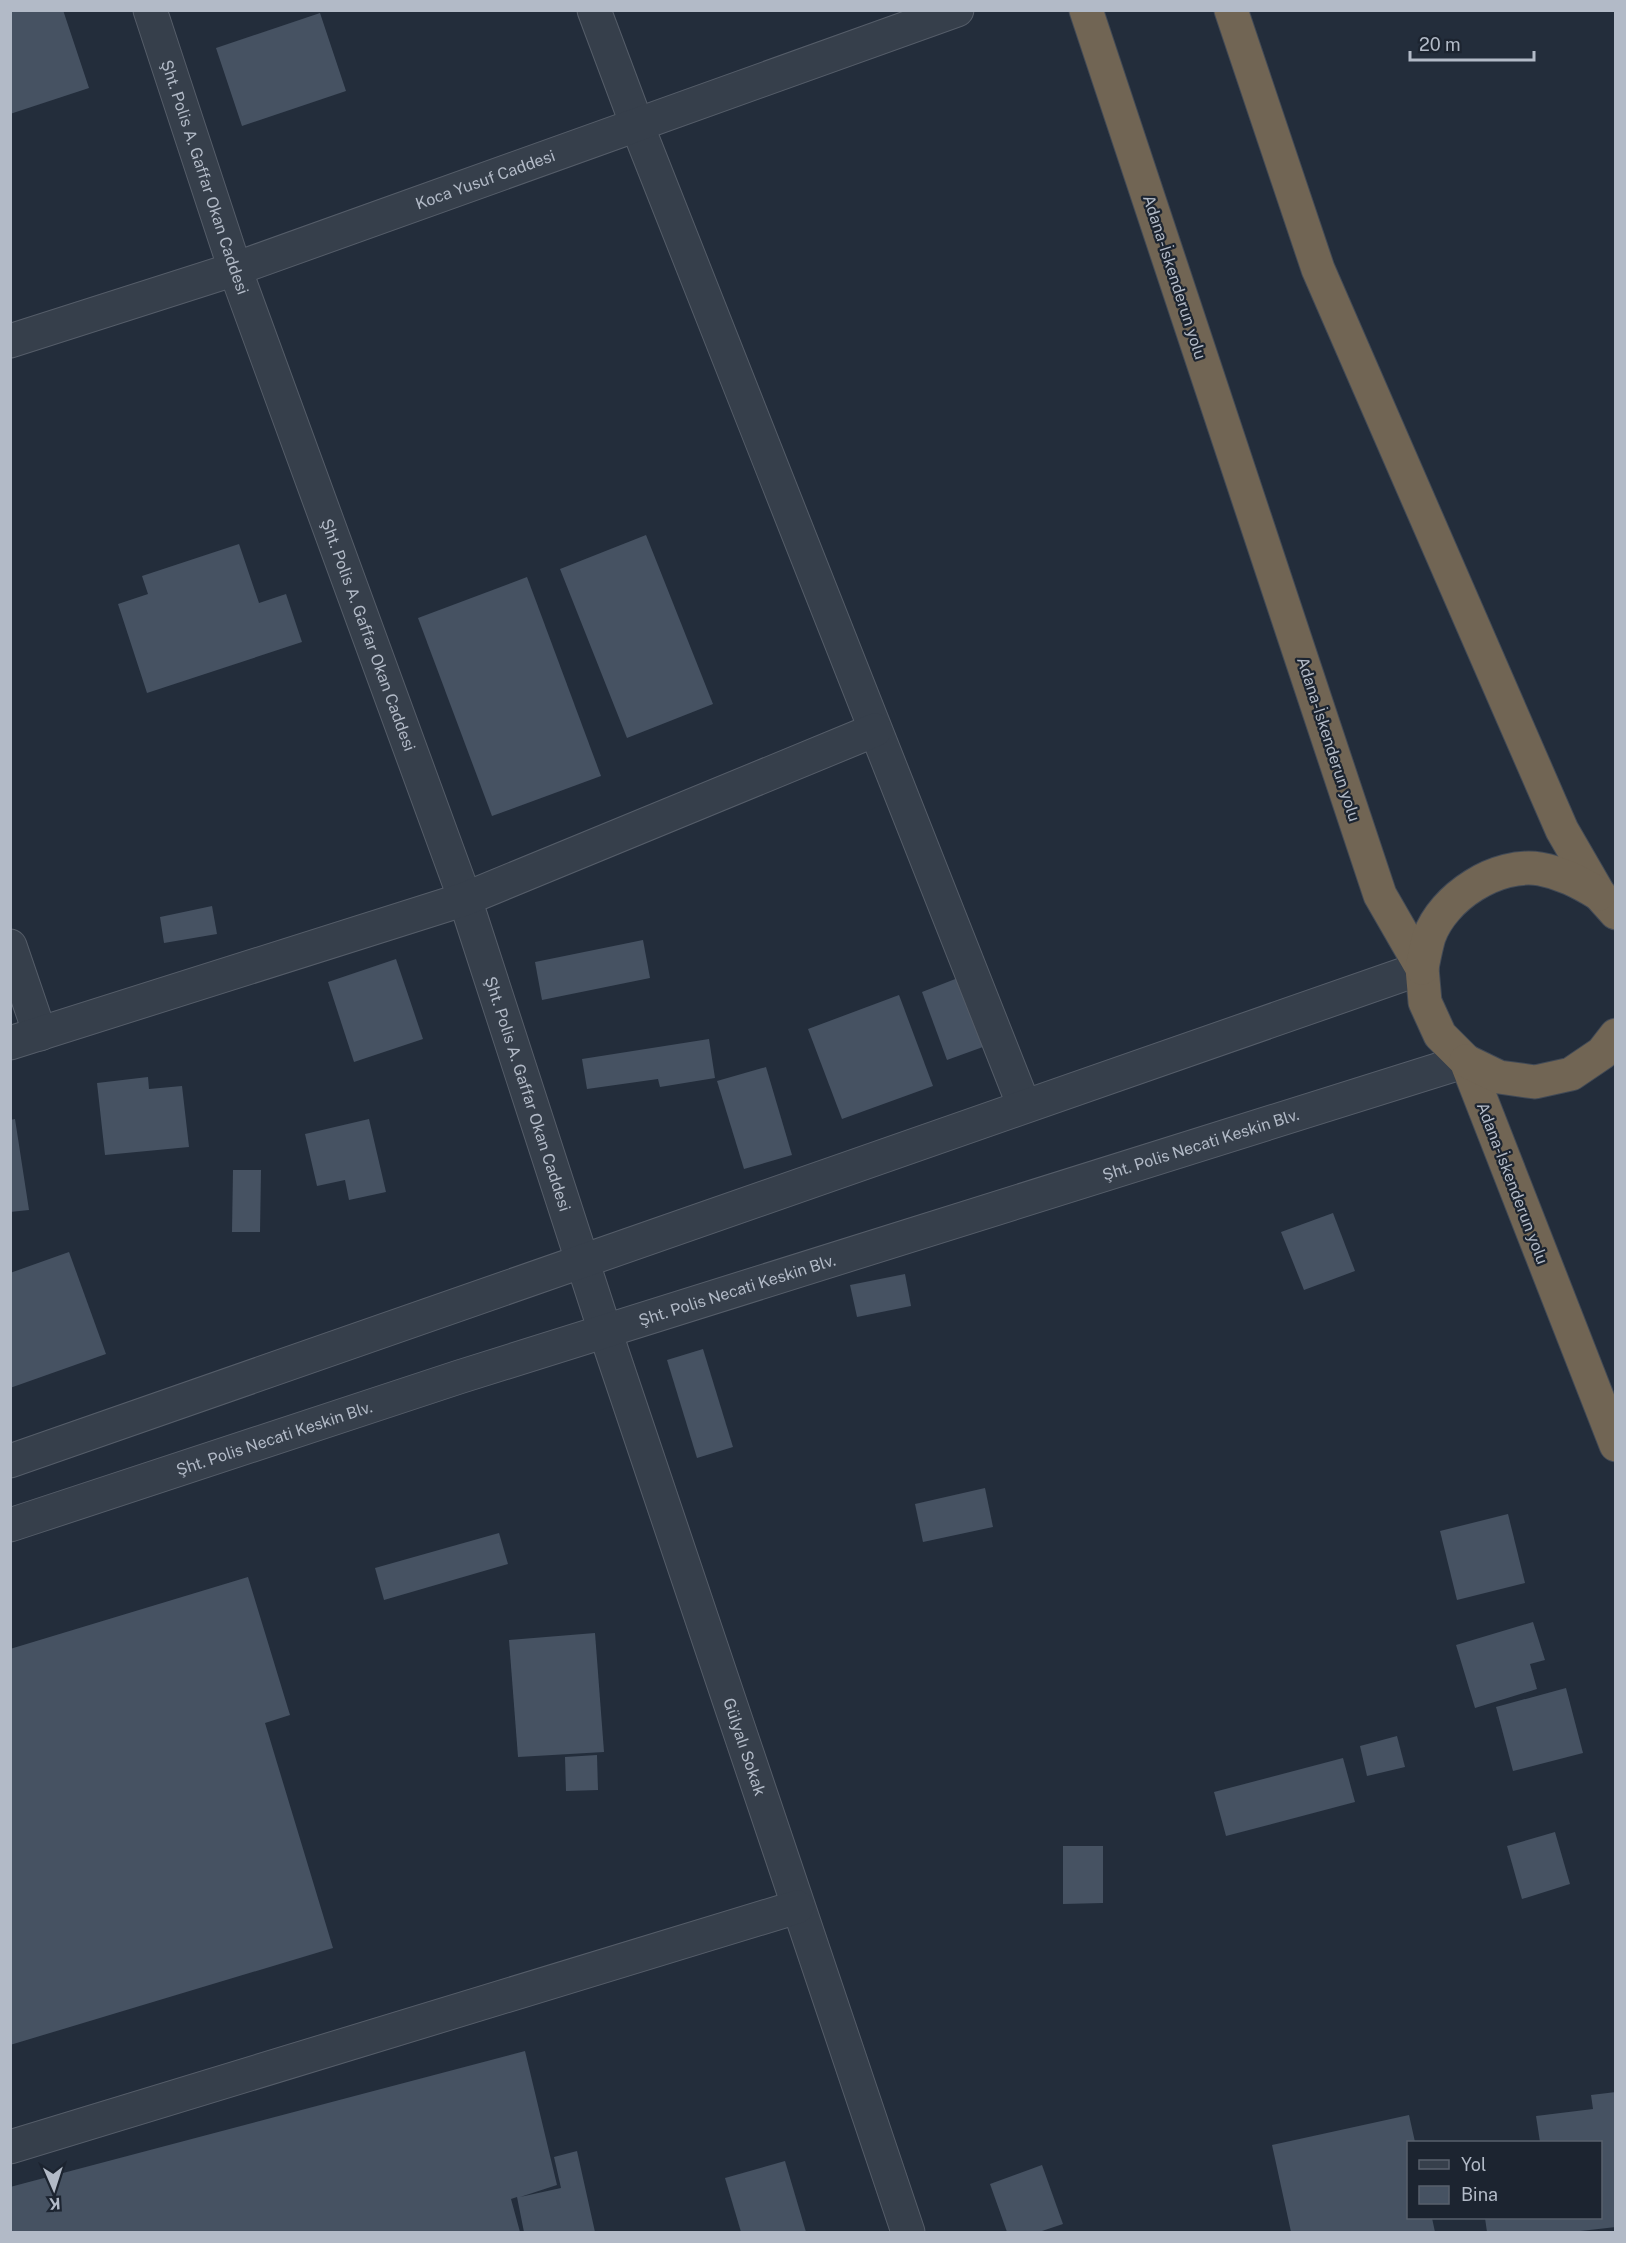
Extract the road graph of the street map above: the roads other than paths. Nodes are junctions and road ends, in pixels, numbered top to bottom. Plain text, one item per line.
1 (150, 10) edge
2 (594, 10) edge
3 (957, 10) edge
4 (1086, 10) edge
5 (1232, 10) edge
6 (637, 125) junction
7 (236, 269) junction
8 (10, 342) edge
9 (875, 730) junction
10 (465, 898) junction
11 (1607, 903) edge
12 (10, 946) edge
13 (1422, 968) junction
14 (1616, 1035) edge
15 (25, 1039) edge
16 (1466, 1061) junction
17 (1024, 1106) junction
18 (582, 1260) junction
19 (605, 1331) junction
20 (1616, 1445) edge
21 (10, 1461) edge
22 (10, 1525) edge
23 (797, 1907) junction
24 (10, 2147) edge
25 (908, 2232) edge

1 - 7 street, Şht. Polis A. Gaffar Okan Caddesi
2 - 6 street
3 - 6 street, Koca Yusuf Caddesi
4 - 13 highway, Adana-İskenderun yolu
5 - 11 highway
6 - 7 street, Koca Yusuf Caddesi
6 - 9 street
7 - 8 street, Koca Yusuf Caddesi
7 - 10 street, Şht. Polis A. Gaffar Okan Caddesi
9 - 10 street
9 - 17 street
10 - 15 street
10 - 18 street, Şht. Polis A. Gaffar Okan Caddesi
11 - 13 highway
12 - 15 street
13 - 16 highway, Adana-İskenderun yolu
13 - 17 street
14 - 16 highway
16 - 19 street, Şht. Polis Necati Keskin Blv.
16 - 20 highway, Adana-İskenderun yolu
17 - 18 street
18 - 19 street, Gülyalı Sokak
18 - 21 street
19 - 22 street, Şht. Polis Necati Keskin Blv.
19 - 23 street, Gülyalı Sokak
23 - 24 street
23 - 25 street, Gülyalı Sokak

